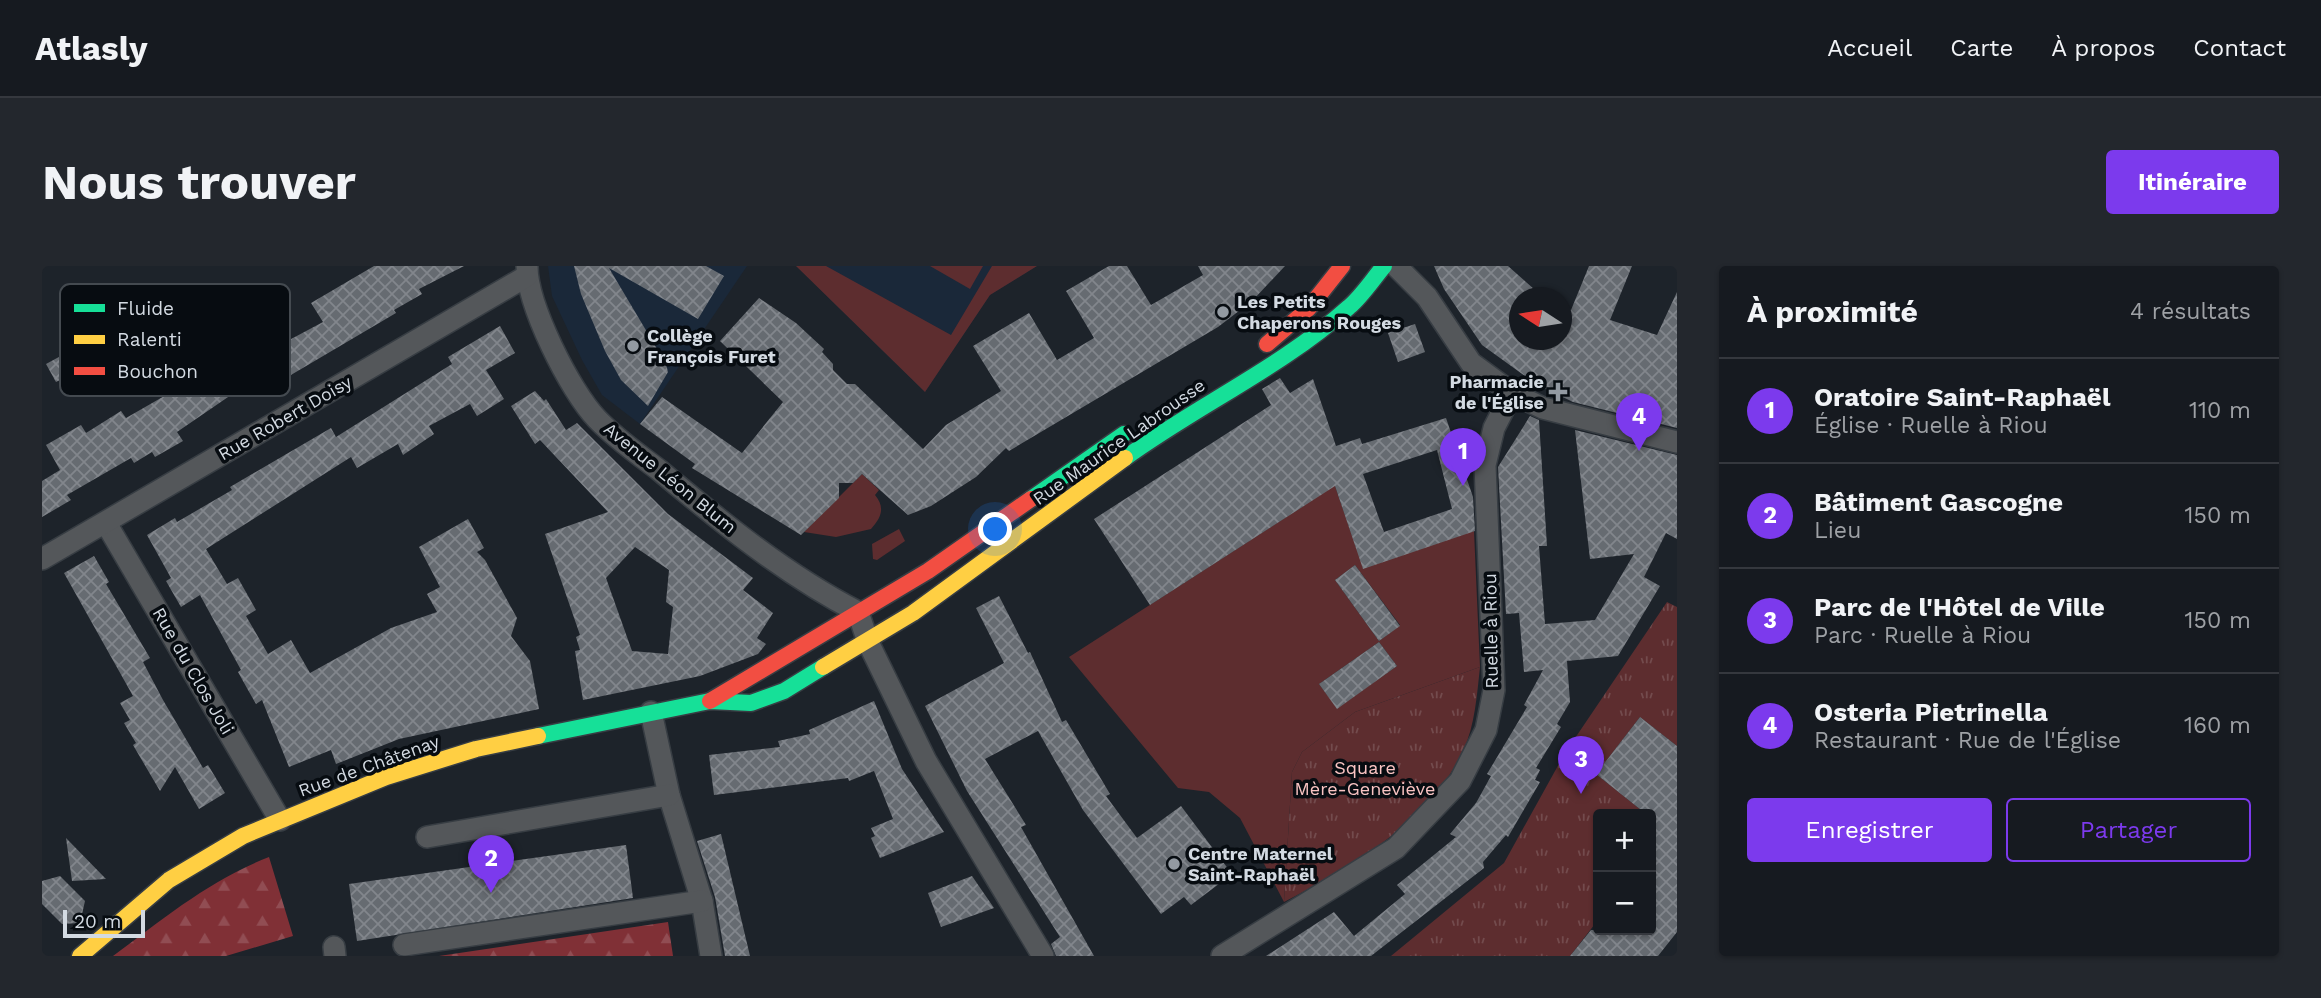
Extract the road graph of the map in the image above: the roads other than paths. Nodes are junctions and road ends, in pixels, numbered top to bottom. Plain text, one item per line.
1 (1342, 266) edge
2 (1384, 266) edge
3 (1396, 266) edge
4 (527, 271) edge
5 (1256, 350) dead end
6 (1512, 393) junction
7 (1143, 421) dead end
8 (1677, 442) edge
9 (106, 523) junction
10 (42, 559) edge
11 (812, 588) junction
12 (858, 612) junction
13 (828, 630) junction
14 (868, 642) junction
15 (710, 701) junction
16 (651, 712) junction
17 (669, 794) junction
18 (280, 820) junction
19 (428, 837) dead end
20 (702, 901) junction
21 (404, 945) dead end
22 (80, 956) edge
23 (711, 956) edge
24 (1043, 956) edge
25 (1222, 956) edge

1 - 5 main road
2 - 14 main road, Rue Maurice Labrousse
3 - 6 street
4 - 9 street, Rue Robert Doisy
4 - 11 street, Avenue Léon Blum
6 - 8 street
6 - 25 street, Ruelle à Riou
7 - 12 main road, Rue Maurice Labrousse
9 - 10 street, Rue Robert Doisy
9 - 18 street, Rue du Clos Joli
11 - 12 street, Avenue Léon Blum
11 - 13 street
12 - 13 main road, Rue de Châtenay
12 - 14 street
13 - 14 street
13 - 15 main road, Rue de Châtenay
14 - 15 main road, Rue de Châtenay
14 - 24 street
15 - 16 main road, Rue de Châtenay
16 - 17 street
16 - 18 main road, Rue de Châtenay
17 - 19 street
17 - 20 street
18 - 22 main road, Rue de Châtenay
20 - 21 street
20 - 23 street

